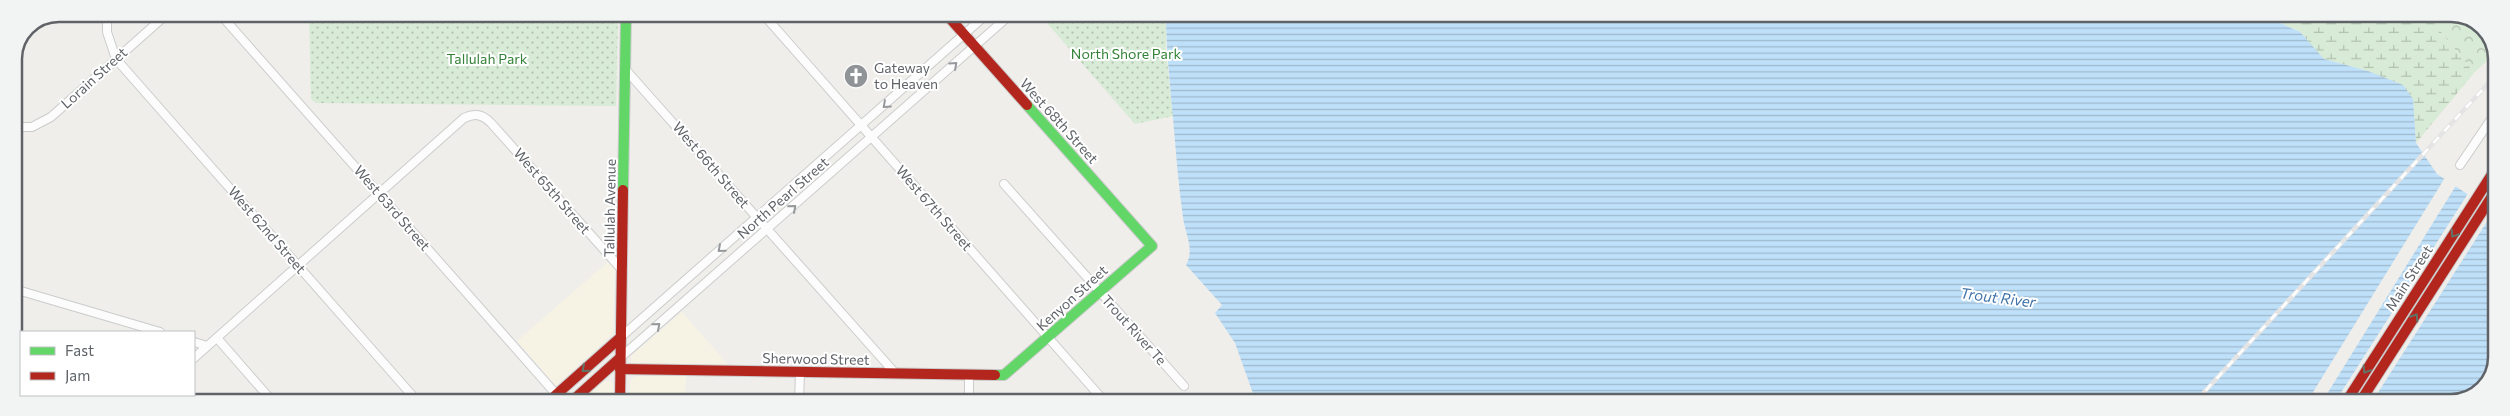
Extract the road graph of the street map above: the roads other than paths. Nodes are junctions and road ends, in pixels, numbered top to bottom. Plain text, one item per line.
1 (107, 23) edge
2 (157, 23) edge
3 (228, 23) edge
4 (626, 23) edge
5 (771, 23) edge
6 (954, 23) edge
7 (977, 23) edge
8 (1001, 23) edge
9 (964, 34) junction
10 (975, 46) junction
11 (116, 59) junction
12 (625, 69) junction
13 (2487, 125) edge
14 (862, 126) junction
15 (23, 128) edge
16 (872, 138) junction
17 (2460, 165) dead end
18 (2487, 182) edge
19 (1004, 184) dead end
20 (380, 194) junction
21 (2487, 204) edge
22 (757, 217) junction
23 (768, 229) junction
24 (1152, 246) joint
25 (298, 266) junction
26 (623, 271) junction
27 (23, 292) edge
28 (1100, 292) junction
29 (157, 331) edge
30 (621, 337) junction
31 (216, 338) junction
32 (1048, 338) junction
33 (195, 342) edge
34 (207, 346) junction
35 (195, 357) edge
36 (620, 358) junction
37 (620, 369) junction
38 (1010, 371) joint
39 (800, 372) junction
40 (896, 374) junction
41 (969, 375) junction
42 (1184, 386) dead end
43 (265, 393) edge
44 (410, 393) edge
45 (556, 393) edge
46 (565, 393) edge
47 (581, 393) edge
48 (620, 393) edge
49 (799, 393) edge
50 (969, 393) edge
51 (1097, 393) edge
52 (2351, 394) edge
53 (2365, 394) edge

1 - 11 street
2 - 11 street, Lorain Street
3 - 20 street, West 63rd Street
4 - 12 street, Tallulah Avenue
5 - 14 street, West 67th Street
6 - 9 street, West 68th Street
7 - 9 street, North Pearl Street
8 - 10 street, North Pearl Street
9 - 10 street, West 68th Street
9 -> 14 street, North Pearl Street
16 -> 10 street, North Pearl Street
10 - 24 street, West 68th Street
11 - 15 street, Lorain Street
11 - 25 street, West 62nd Street
12 - 22 street, West 66th Street
12 - 26 street, Tallulah Avenue
13 - 17 street
14 - 16 street, West 67th Street
14 - 22 street, North Pearl Street
23 -> 16 street, North Pearl Street
16 - 32 street, West 67th Street
18 -> 52 street, Main Street
19 - 28 street, Trout River Te
20 - 25 street
20 - 26 street, West 65th Street
20 - 45 street, West 63rd Street
53 -> 21 street, Main Street
22 - 23 street, West 66th Street
22 -> 30 street, North Pearl Street
36 -> 23 street, North Pearl Street
23 - 40 street, West 66th Street
24 - 28 street, Kenyon Street
25 - 31 street
25 - 44 street, West 62nd Street
26 - 30 street, Tallulah Avenue
27 - 29 street
28 - 32 street, Kenyon Street
28 - 42 street, Trout River Te
30 - 36 street, Tallulah Avenue
30 -> 46 street, North Pearl Street
31 - 34 street
31 - 43 street
32 - 38 street, Kenyon Street
32 - 51 street, West 67th Street
33 - 34 street
34 - 35 street
36 - 37 street, Tallulah Avenue
36 - 47 street, North Pearl Street
37 - 39 street, Sherwood Street
37 - 48 street, Tallulah Avenue
38 - 41 street, Sherwood Street
39 - 40 street, Sherwood Street
39 - 49 street
40 - 41 street, Sherwood Street
41 - 50 street

